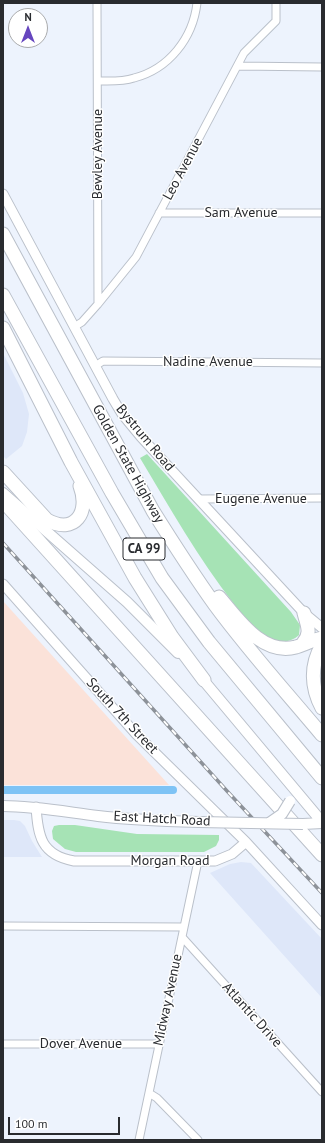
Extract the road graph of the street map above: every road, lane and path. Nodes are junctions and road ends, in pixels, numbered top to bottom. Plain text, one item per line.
1 (97, 3) edge
2 (197, 3) edge
3 (276, 3) edge
4 (238, 66) junction
5 (322, 67) edge
6 (98, 81) junction
7 (3, 194) edge
8 (159, 213) junction
9 (322, 213) edge
10 (3, 234) edge
11 (3, 295) edge
12 (98, 304) junction
13 (74, 327) junction
14 (3, 328) edge
15 (322, 363) edge
16 (95, 366) junction
17 (71, 462) junction
18 (3, 472) edge
19 (3, 493) edge
20 (322, 498) edge
21 (200, 499) junction
22 (3, 501) edge
23 (176, 548) junction
24 (3, 584) edge
25 (304, 613) junction
26 (322, 628) edge
27 (322, 638) edge
28 (303, 643) junction
29 (322, 645) edge
30 (204, 680) junction
31 (322, 708) edge
32 (322, 735) edge
33 (284, 776) junction
34 (322, 778) edge
35 (3, 806) edge
36 (36, 807) junction
37 (322, 822) edge
38 (269, 823) junction
39 (246, 842) junction
40 (322, 855) edge
41 (198, 861) junction
42 (322, 925) edge
43 (3, 926) edge
44 (184, 927) junction
45 (182, 937) junction
46 (3, 1044) edge
47 (158, 1044) junction
48 (322, 1092) edge
49 (149, 1093) junction
50 (139, 1140) edge
51 (198, 1140) edge

1 - 6 street, Bewley Avenue
2 - 6 street
3 - 4 street, Leo Avenue
4 - 5 street
4 - 8 street, Leo Avenue
6 - 12 street, Bewley Avenue
7 - 13 street, Bystrum Road
8 - 9 street, Sam Avenue
8 - 12 street, Leo Avenue
10 - 23 highway, Golden State Highway / CA 99
11 - 34 highway, Golden State Highway / CA 99
12 - 13 street, Leo Avenue
13 - 16 street, Bystrum Road
14 - 17 highway
15 - 16 street, Nadine Avenue
16 - 21 street, Bystrum Road
17 - 18 highway
17 - 30 highway
19 - 30 main road
20 - 21 street, Eugene Avenue
21 - 25 street, Bystrum Road
22 - 40 highway
23 - 28 highway
23 - 32 highway, Golden State Highway / CA 99
24 - 39 street, South 7th Street
25 - 26 street, Bystrum Road
25 - 28 highway
27 - 28 highway
29 - 31 highway
30 - 33 main road
33 - 37 main road
33 - 38 main road, bridge
35 - 36 main road, East Hatch Road
36 - 38 main road, East Hatch Road, bridge
36 - 41 street, Morgan Road
37 - 38 main road, East Hatch Road, bridge
39 - 41 street, Morgan Road
39 - 42 street
41 - 44 street, Midway Avenue
43 - 44 street
44 - 45 street, Midway Avenue
45 - 47 street, Midway Avenue
45 - 48 street, Atlantic Drive
46 - 47 street, Dover Avenue
47 - 49 street, Midway Avenue
49 - 50 street, Midway Avenue
49 - 51 street

